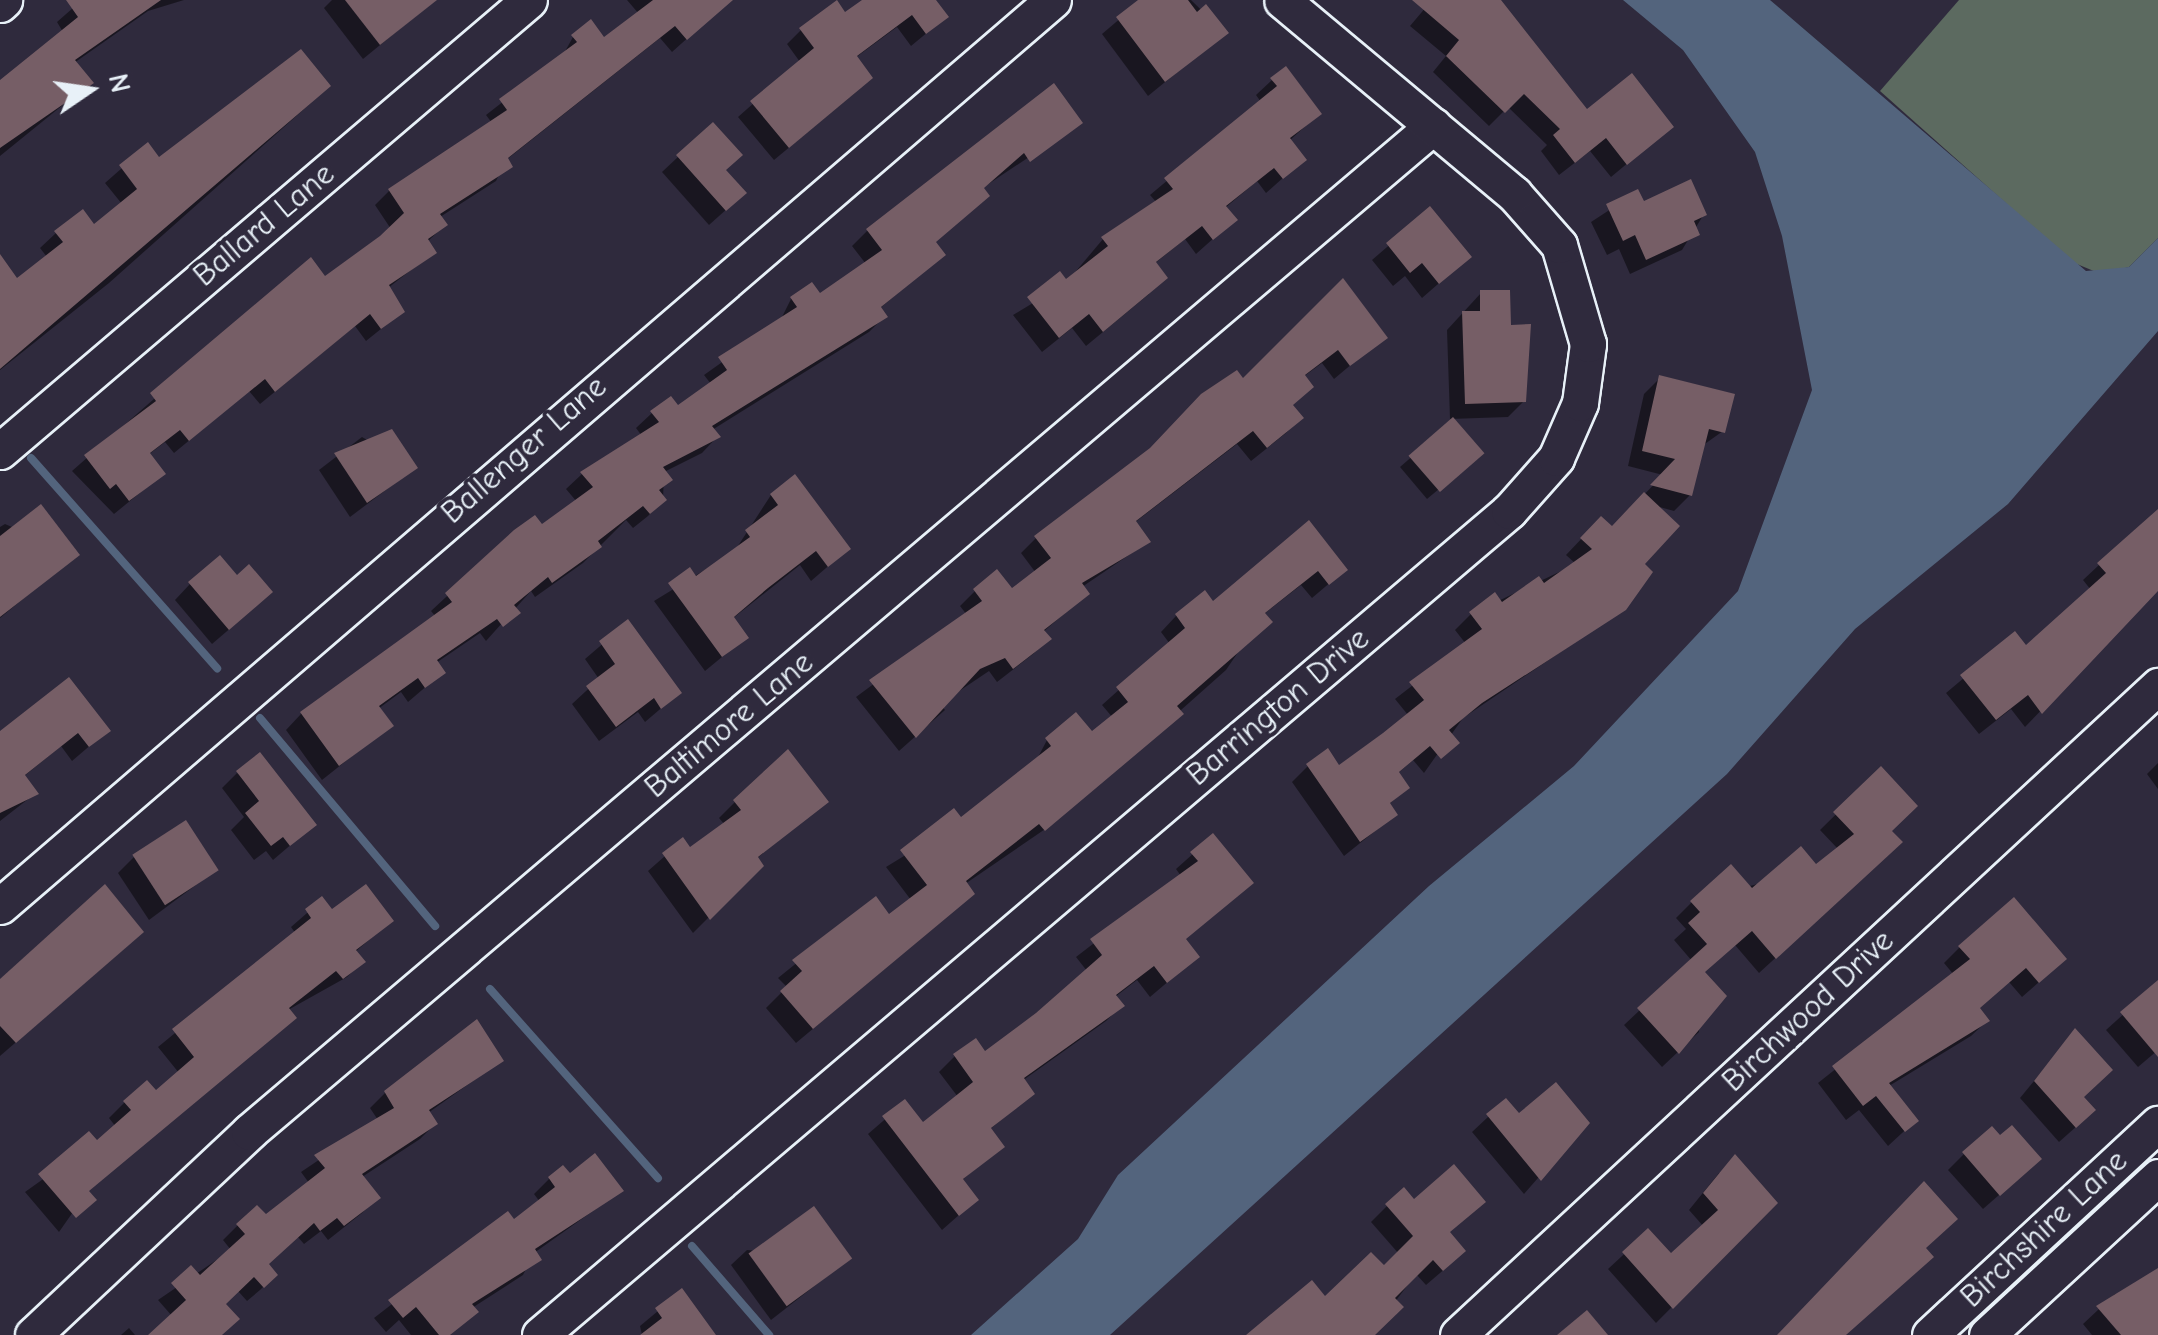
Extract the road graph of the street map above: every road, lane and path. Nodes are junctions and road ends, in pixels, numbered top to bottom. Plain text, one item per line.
1 (529, 0) edge
2 (1053, 0) edge
3 (1282, 0) edge
4 (1434, 126) junction
5 (0, 451) edge
6 (2158, 686) edge
7 (0, 906) edge
8 (2158, 1124) edge
9 (2158, 1178) edge
10 (33, 1335) edge
11 (540, 1335) edge
12 (1458, 1335) edge
13 (1930, 1335) edge
14 (1987, 1335) edge

1 - 5 street, Ballard Lane
2 - 7 street, Ballenger Lane
3 - 4 street, Barrington Drive
4 - 10 street, Baltimore Lane
4 - 11 street, Barrington Drive
6 - 12 street, Birchwood Drive
8 - 13 street, Birchshire Lane
9 - 14 street, Birchshire Lane

